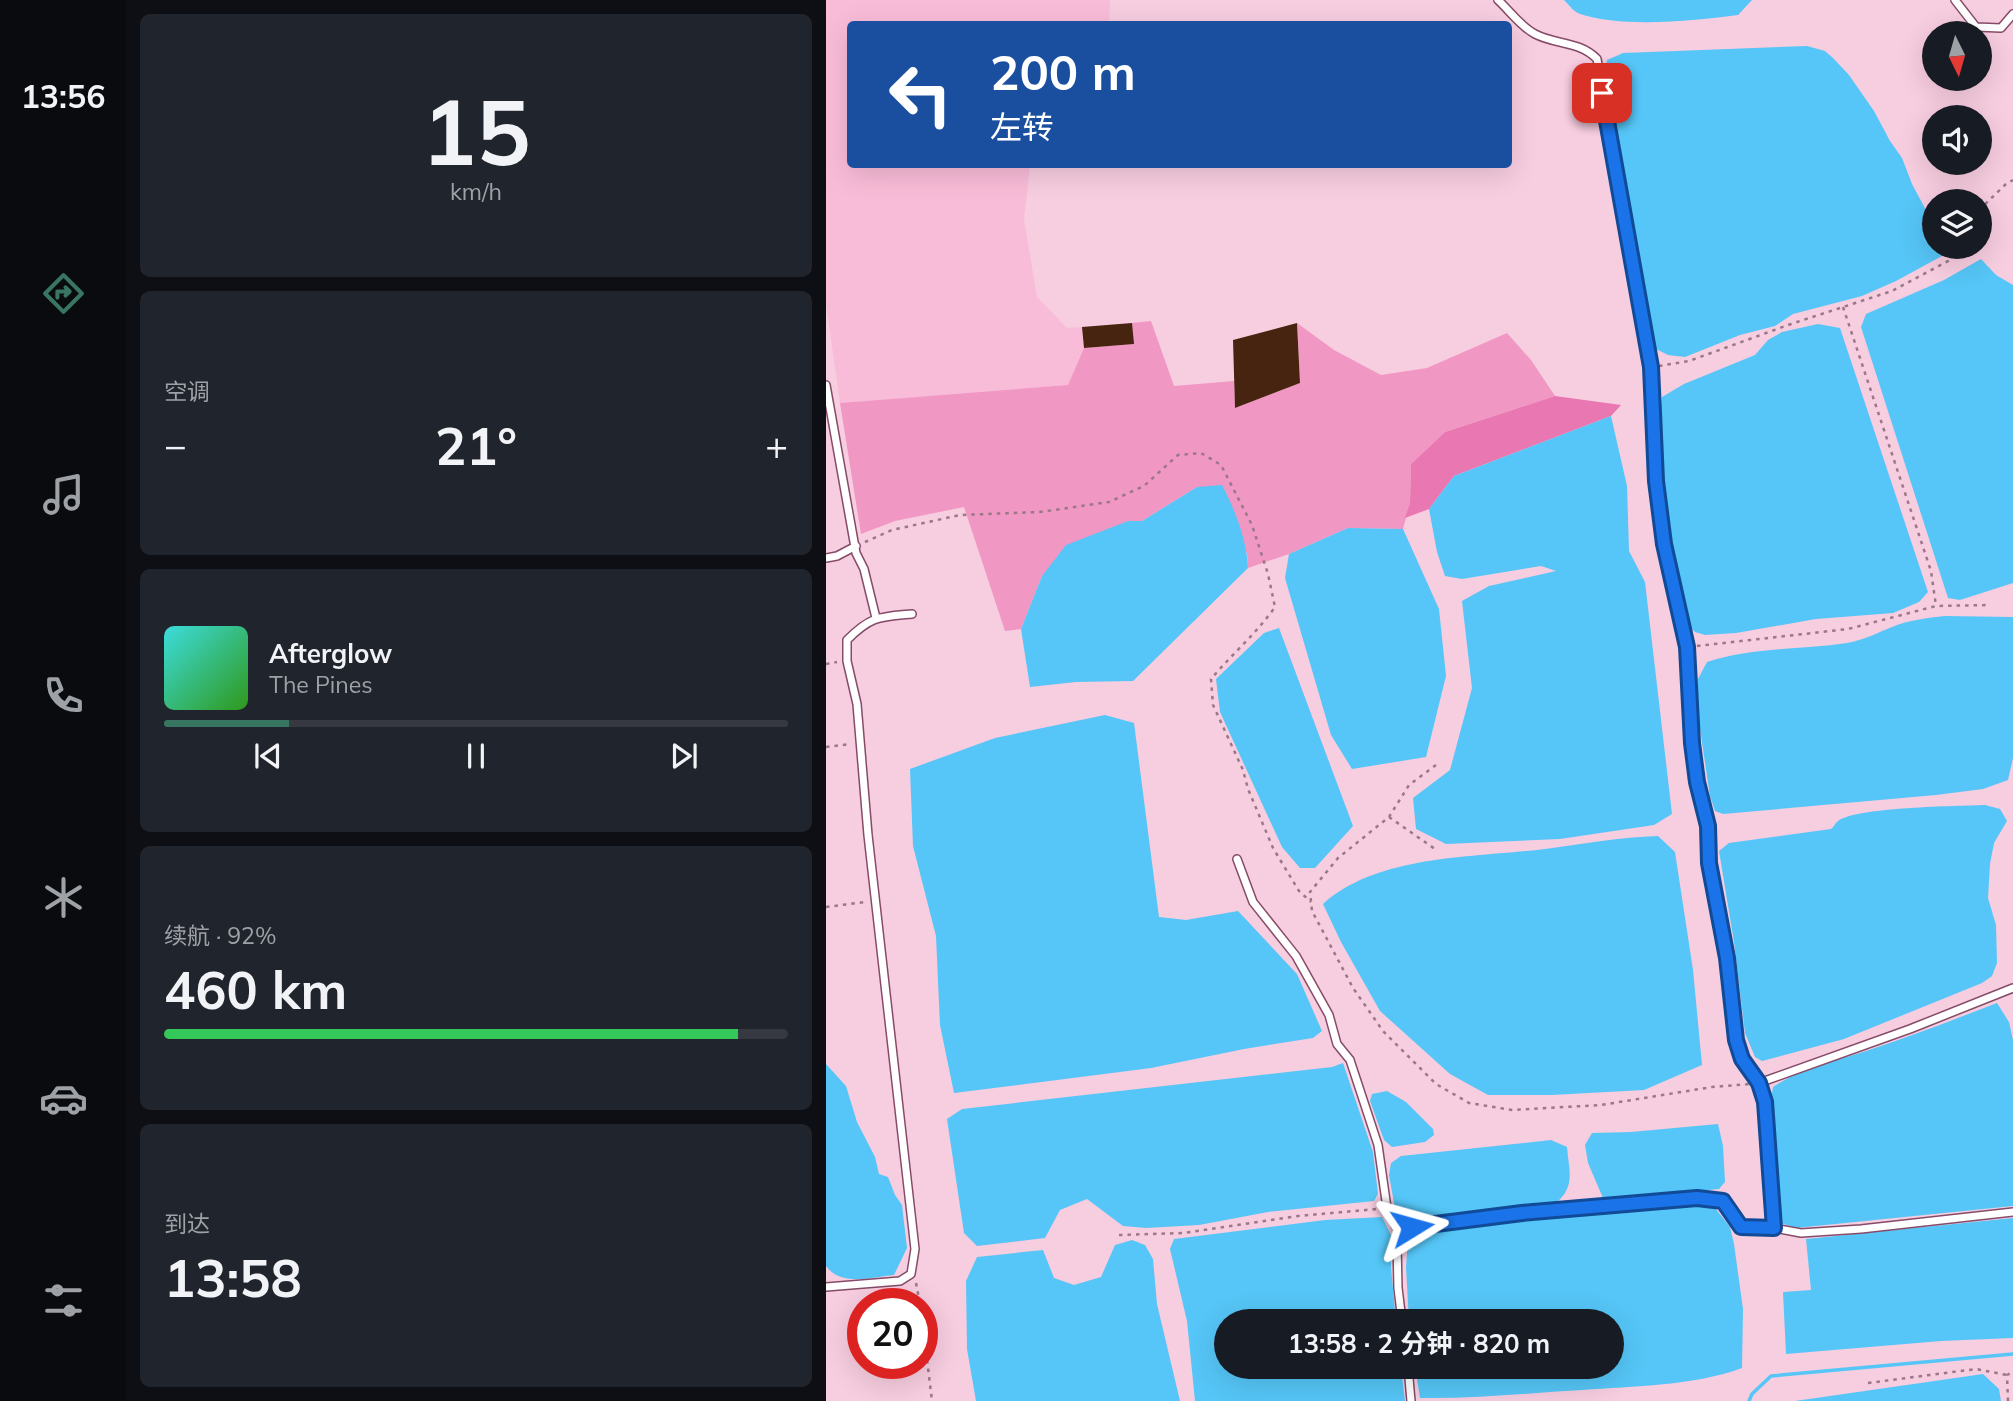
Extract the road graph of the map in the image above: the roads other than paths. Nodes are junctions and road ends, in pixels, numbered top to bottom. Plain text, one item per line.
1 (1498, 0) edge
2 (1955, 0) edge
3 (2013, 14) edge
4 (826, 385) edge
5 (856, 545) junction
6 (826, 558) edge
7 (912, 614) dead end
8 (876, 618) junction
9 (1237, 859) dead end
10 (2013, 988) edge
11 (1759, 1083) junction
12 (2013, 1213) edge
13 (1774, 1228) junction
14 (1404, 1236) junction
15 (826, 1287) edge
16 (1401, 1309) edge
17 (1410, 1379) edge
18 (1411, 1401) edge

1 - 11 lane
2 - 3 lane
4 - 5 lane
5 - 6 lane
5 - 8 lane
7 - 8 lane
8 - 15 lane
9 - 14 lane
10 - 11 lane
11 - 13 lane
12 - 13 lane
13 - 14 lane
14 - 16 lane
17 - 18 lane

